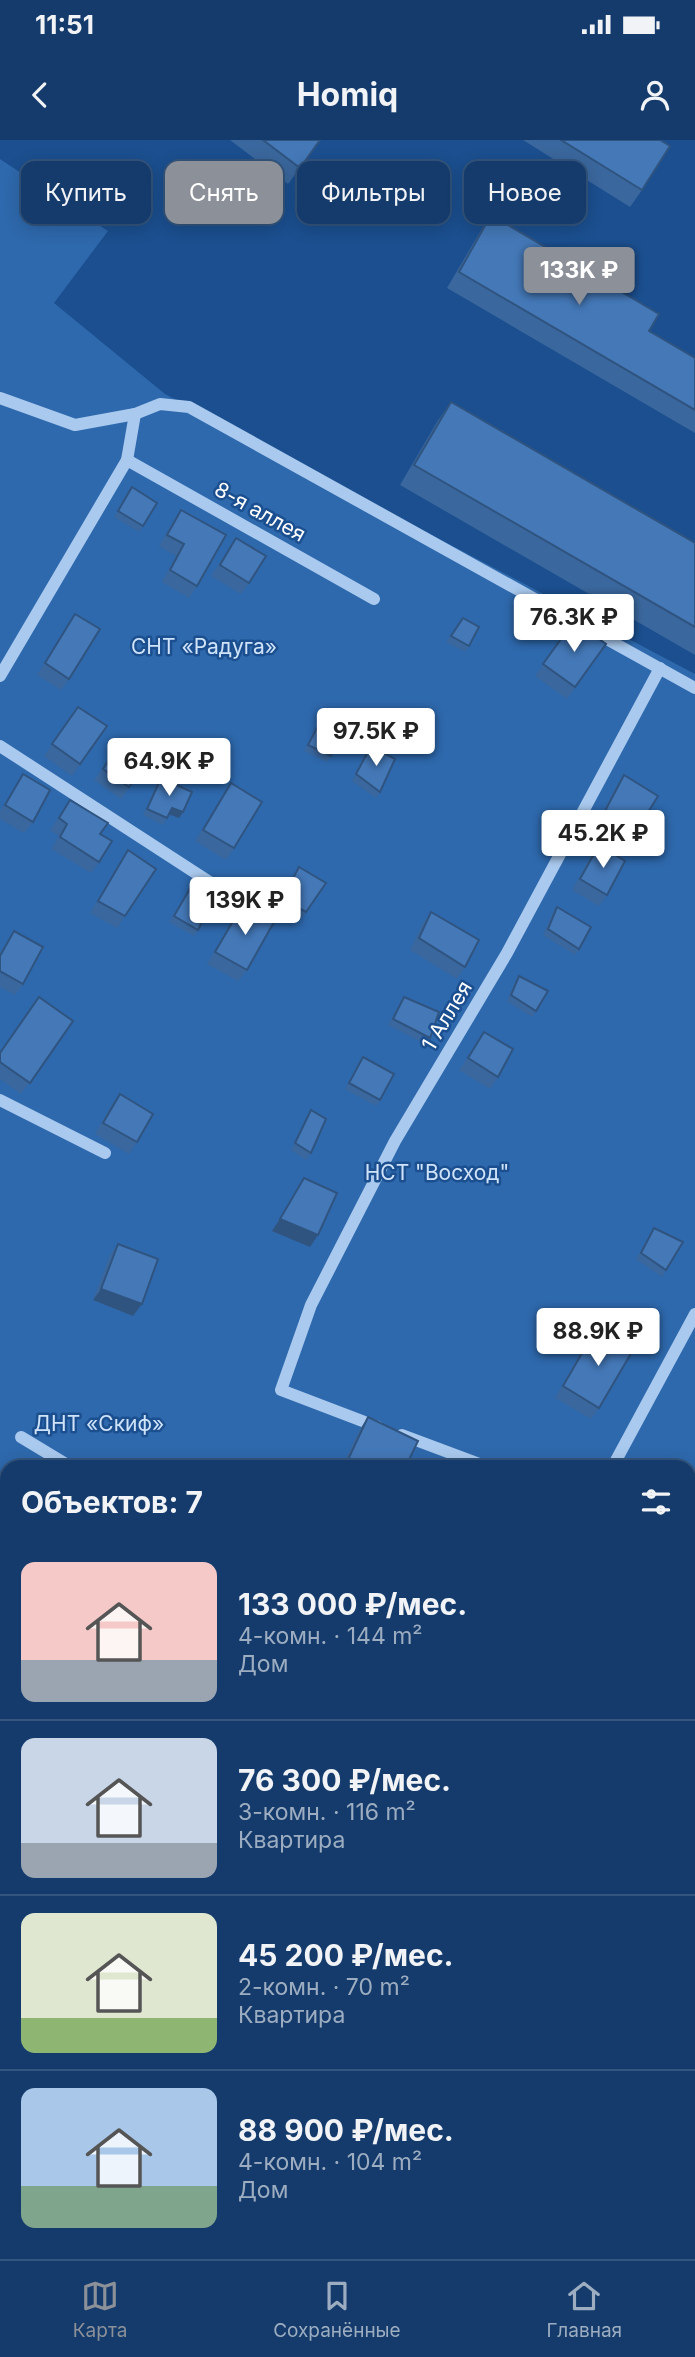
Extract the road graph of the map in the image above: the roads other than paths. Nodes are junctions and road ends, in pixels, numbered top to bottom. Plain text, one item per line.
1 (0, 398) edge
2 (135, 414) junction
3 (127, 460) junction
4 (374, 599) dead end
5 (660, 668) junction
6 (0, 676) edge
7 (695, 688) edge
8 (0, 746) edge
9 (262, 916) edge
10 (0, 1100) edge
11 (105, 1153) dead end
12 (695, 1314) edge
13 (21, 1437) dead end
14 (59, 1460) edge
15 (469, 1460) edge
16 (616, 1460) edge

1 - 2 street
2 - 3 street
2 - 5 street
3 - 4 street, 8-я аллея
3 - 6 street
5 - 7 street
5 - 15 street, 1 Аллея
8 - 9 street
10 - 11 street
12 - 16 street
13 - 14 street

